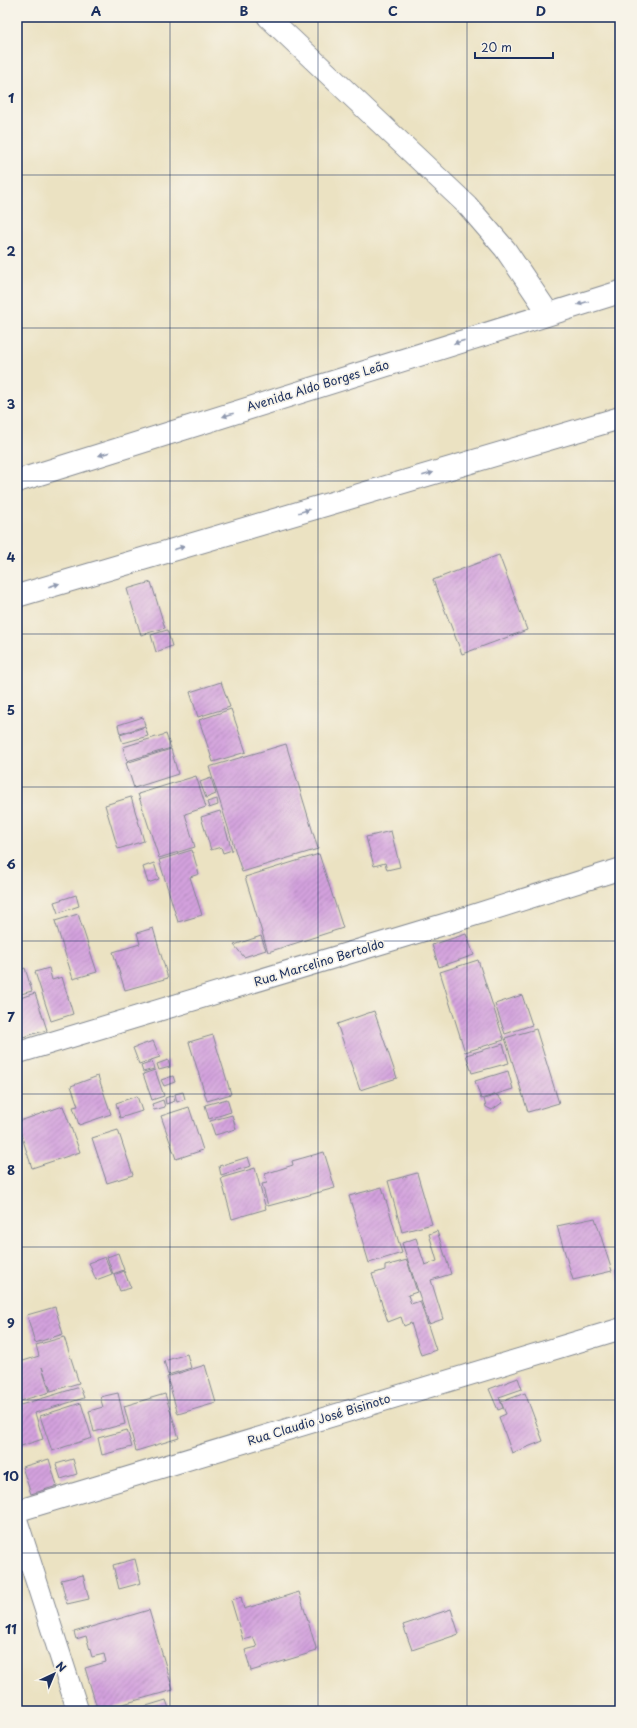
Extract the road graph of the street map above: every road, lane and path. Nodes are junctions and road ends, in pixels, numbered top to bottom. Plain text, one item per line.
1 (268, 17) edge
2 (620, 292) edge
3 (549, 314) junction
4 (620, 418) edge
5 (17, 481) edge
6 (17, 596) edge
7 (620, 869) edge
8 (17, 1054) edge
9 (620, 1329) edge
10 (17, 1511) edge
11 (17, 1521) edge
12 (78, 1711) edge

1 - 3 street
2 -> 3 street, Avenida Aldo Borges Leão
3 -> 5 street, Avenida Aldo Borges Leão
6 -> 4 street
7 - 8 street, Rua Marcelino Bertoldo
9 - 10 street, Rua Claudio José Bisinoto
11 - 12 street

